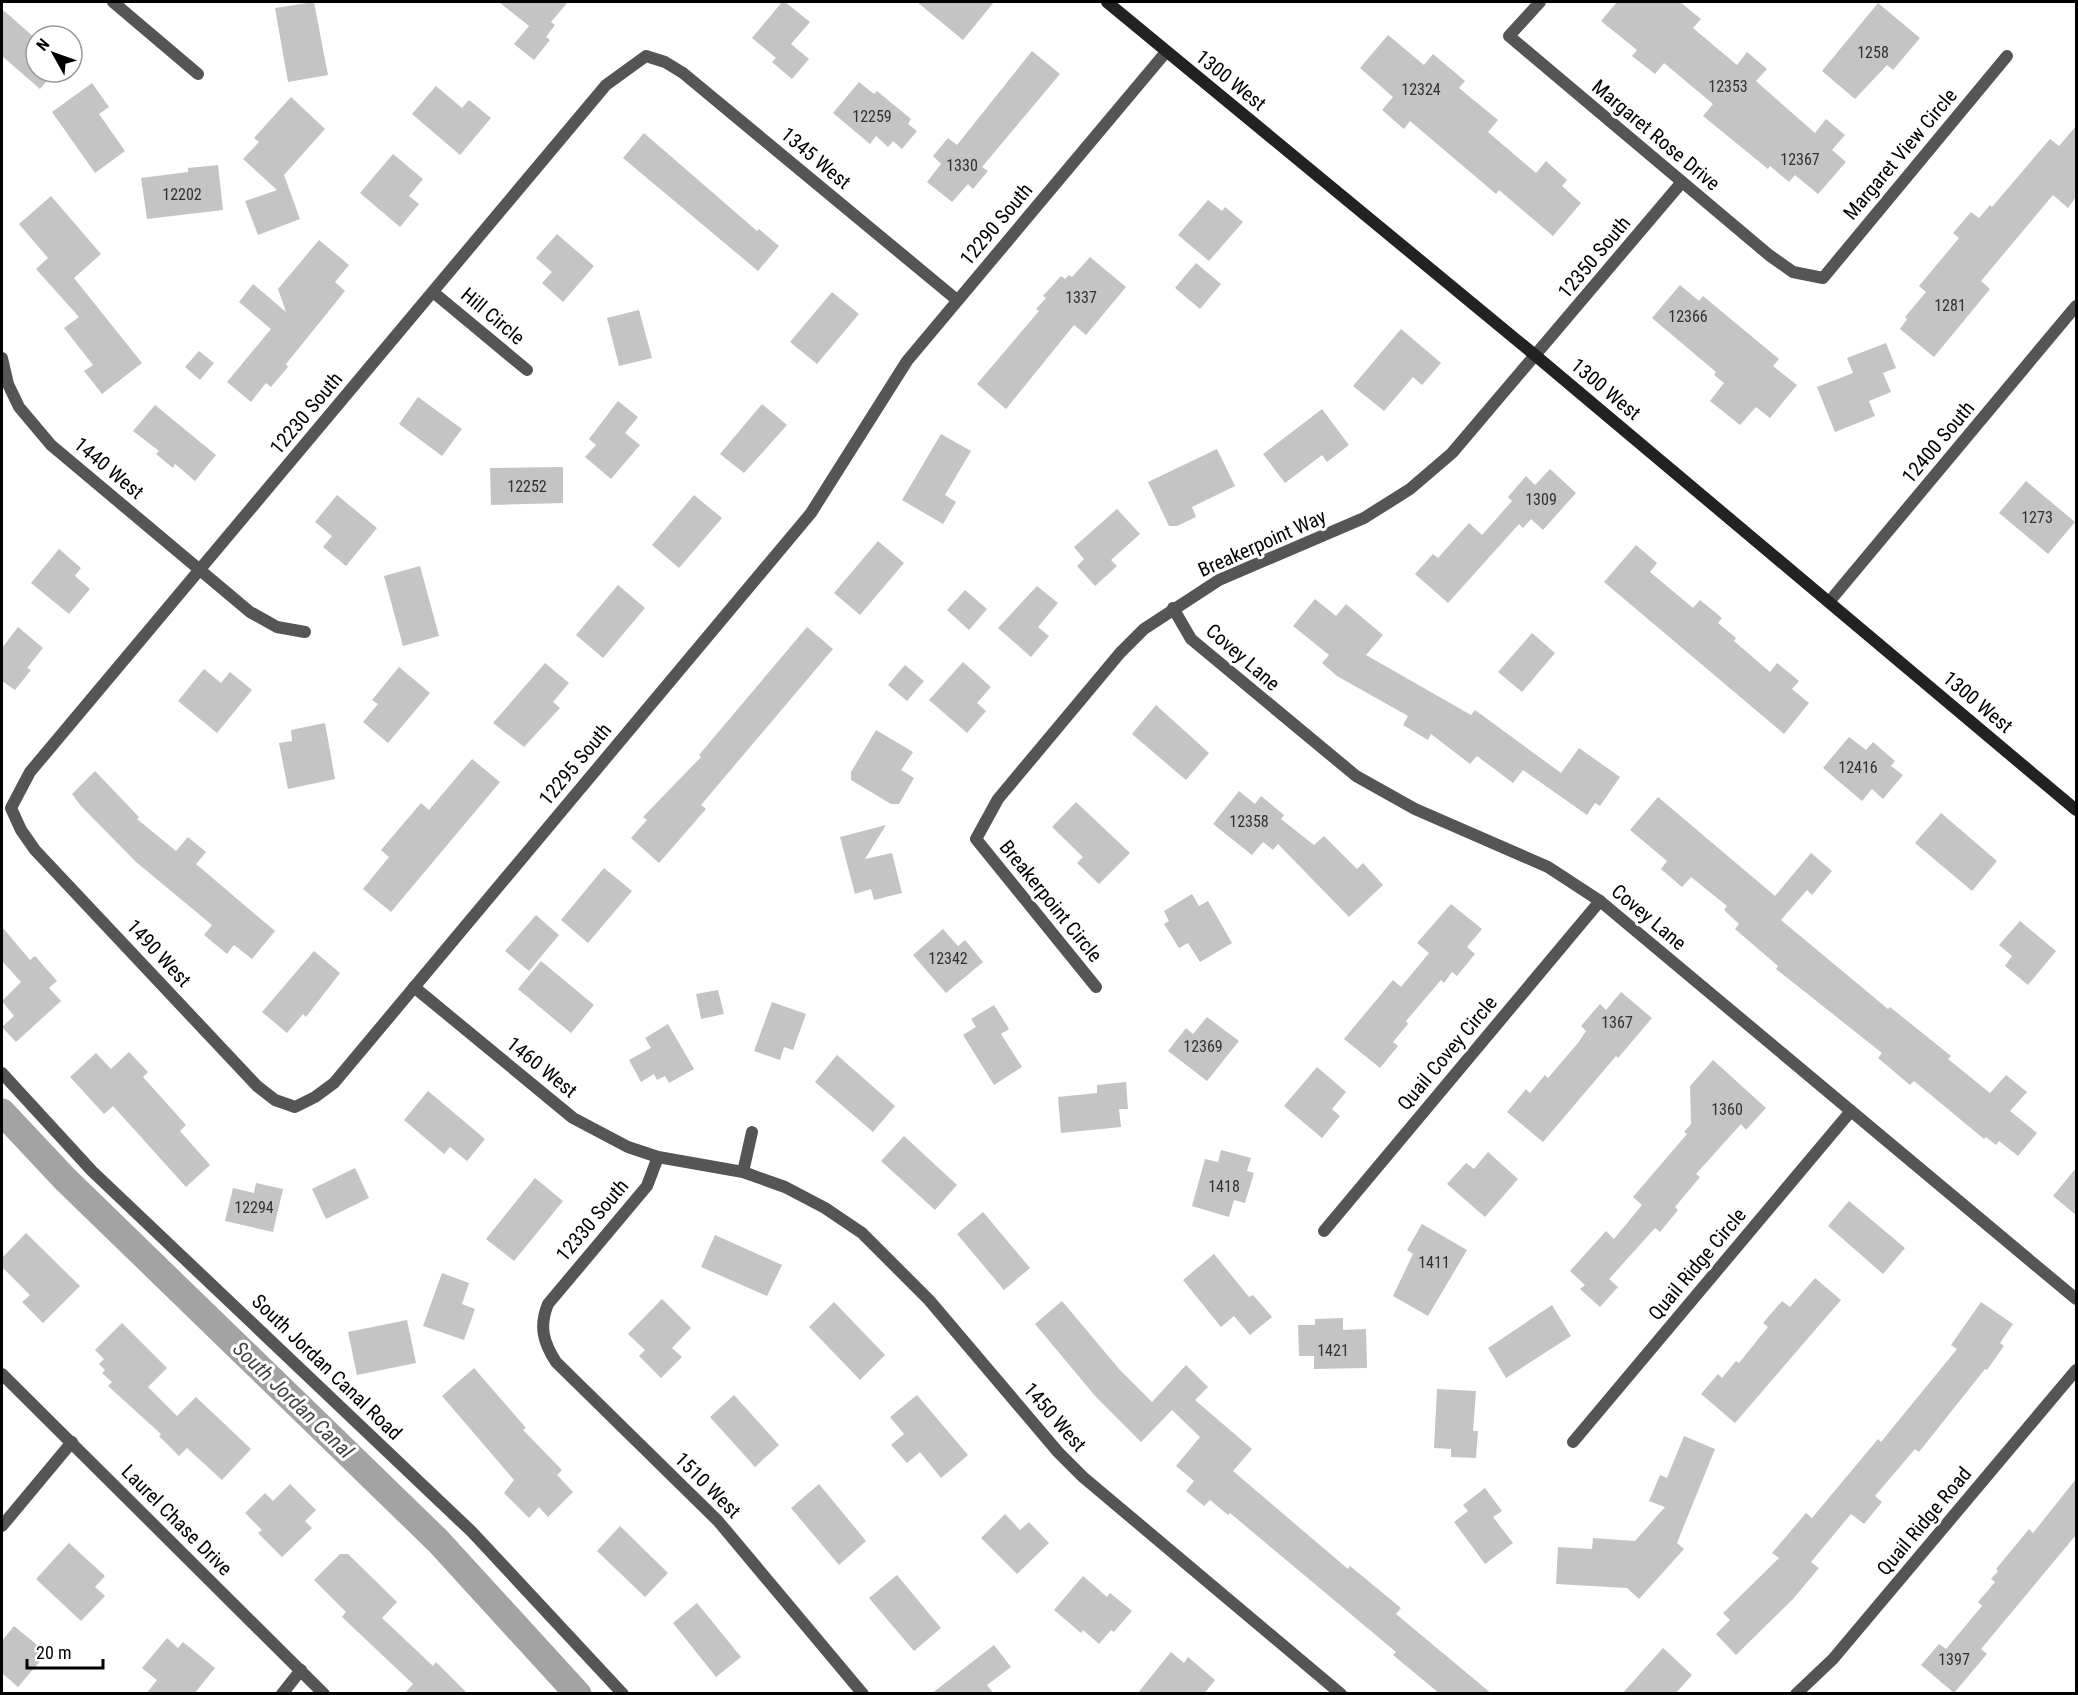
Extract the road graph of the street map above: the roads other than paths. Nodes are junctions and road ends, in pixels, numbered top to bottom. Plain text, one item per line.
1 (113, 2) edge
2 (1107, 2) edge
3 (1540, 2) edge
4 (1166, 52) junction
5 (646, 56) joint
6 (2007, 56) dead end
7 (198, 74) dead end
8 (1682, 182) junction
9 (1823, 278) joint
10 (433, 292) junction
11 (957, 300) junction
12 (2076, 306) edge
13 (1536, 356) junction
14 (2, 358) edge
15 (527, 370) dead end
16 (5, 385) edge
17 (864, 427) joint
18 (199, 570) junction
19 (1829, 602) junction
20 (1173, 608) junction
21 (305, 632) dead end
22 (11, 808) joint
23 (2076, 810) edge
24 (976, 839) joint
25 (1599, 901) junction
26 (414, 987) junction
27 (1096, 987) dead end
28 (2, 1073) edge
29 (295, 1107) joint
30 (1851, 1111) junction
31 (753, 1132) dead end
32 (658, 1157) junction
33 (743, 1172) junction
34 (1324, 1231) dead end
35 (2076, 1299) edge
36 (548, 1304) joint
37 (2076, 1370) edge
38 (2, 1374) edge
39 (72, 1442) junction
40 (1573, 1443) dead end
41 (2, 1526) edge
42 (301, 1671) junction
43 (282, 1694) edge
44 (324, 1694) edge
45 (623, 1694) edge
46 (862, 1694) edge
47 (1341, 1694) edge
48 (1796, 1694) edge

1 - 7 street
2 - 4 street, 1300 West
3 - 8 street, Margaret Rose Drive
4 - 11 street, 12290 South
4 - 13 street, 1300 West
5 - 10 street, 12230 South
5 - 11 street, 1345 West
6 - 9 street, Margaret View Circle
8 - 9 street, Margaret Rose Drive
8 - 13 street, 12350 South
10 - 15 street, Hill Circle
10 - 18 street, 12230 South
11 - 17 street, 12290 South
12 - 19 street, 12400 South
13 - 19 street, 1300 West
13 - 20 street, Breakerpoint Way
14 - 16 street, 1440 West
16 - 18 street, 1440 West
17 - 26 street, 12295 South
18 - 21 street, 1440 West
18 - 22 street, 12230 South
19 - 23 street, 1300 West
20 - 24 street, Breakerpoint Way
20 - 25 street, Covey Lane
22 - 29 street, 1490 West
24 - 27 street, Breakerpoint Circle
25 - 30 street, Covey Lane
25 - 34 street, Quail Covey Circle
26 - 29 street, 12295 South
26 - 32 street, 1460 West
28 - 45 street, South Jordan Canal Road
30 - 35 street, Covey Lane
30 - 40 street, Quail Ridge Circle
31 - 33 street
32 - 33 street, 1450 West
32 - 36 street, 12330 South
33 - 47 street, 1450 West
36 - 46 street, 1510 West
37 - 48 street, Quail Ridge Road
38 - 39 street, Laurel Chase Drive
39 - 41 street
39 - 42 street, Laurel Chase Drive
42 - 43 street
42 - 44 street, Laurel Chase Drive

